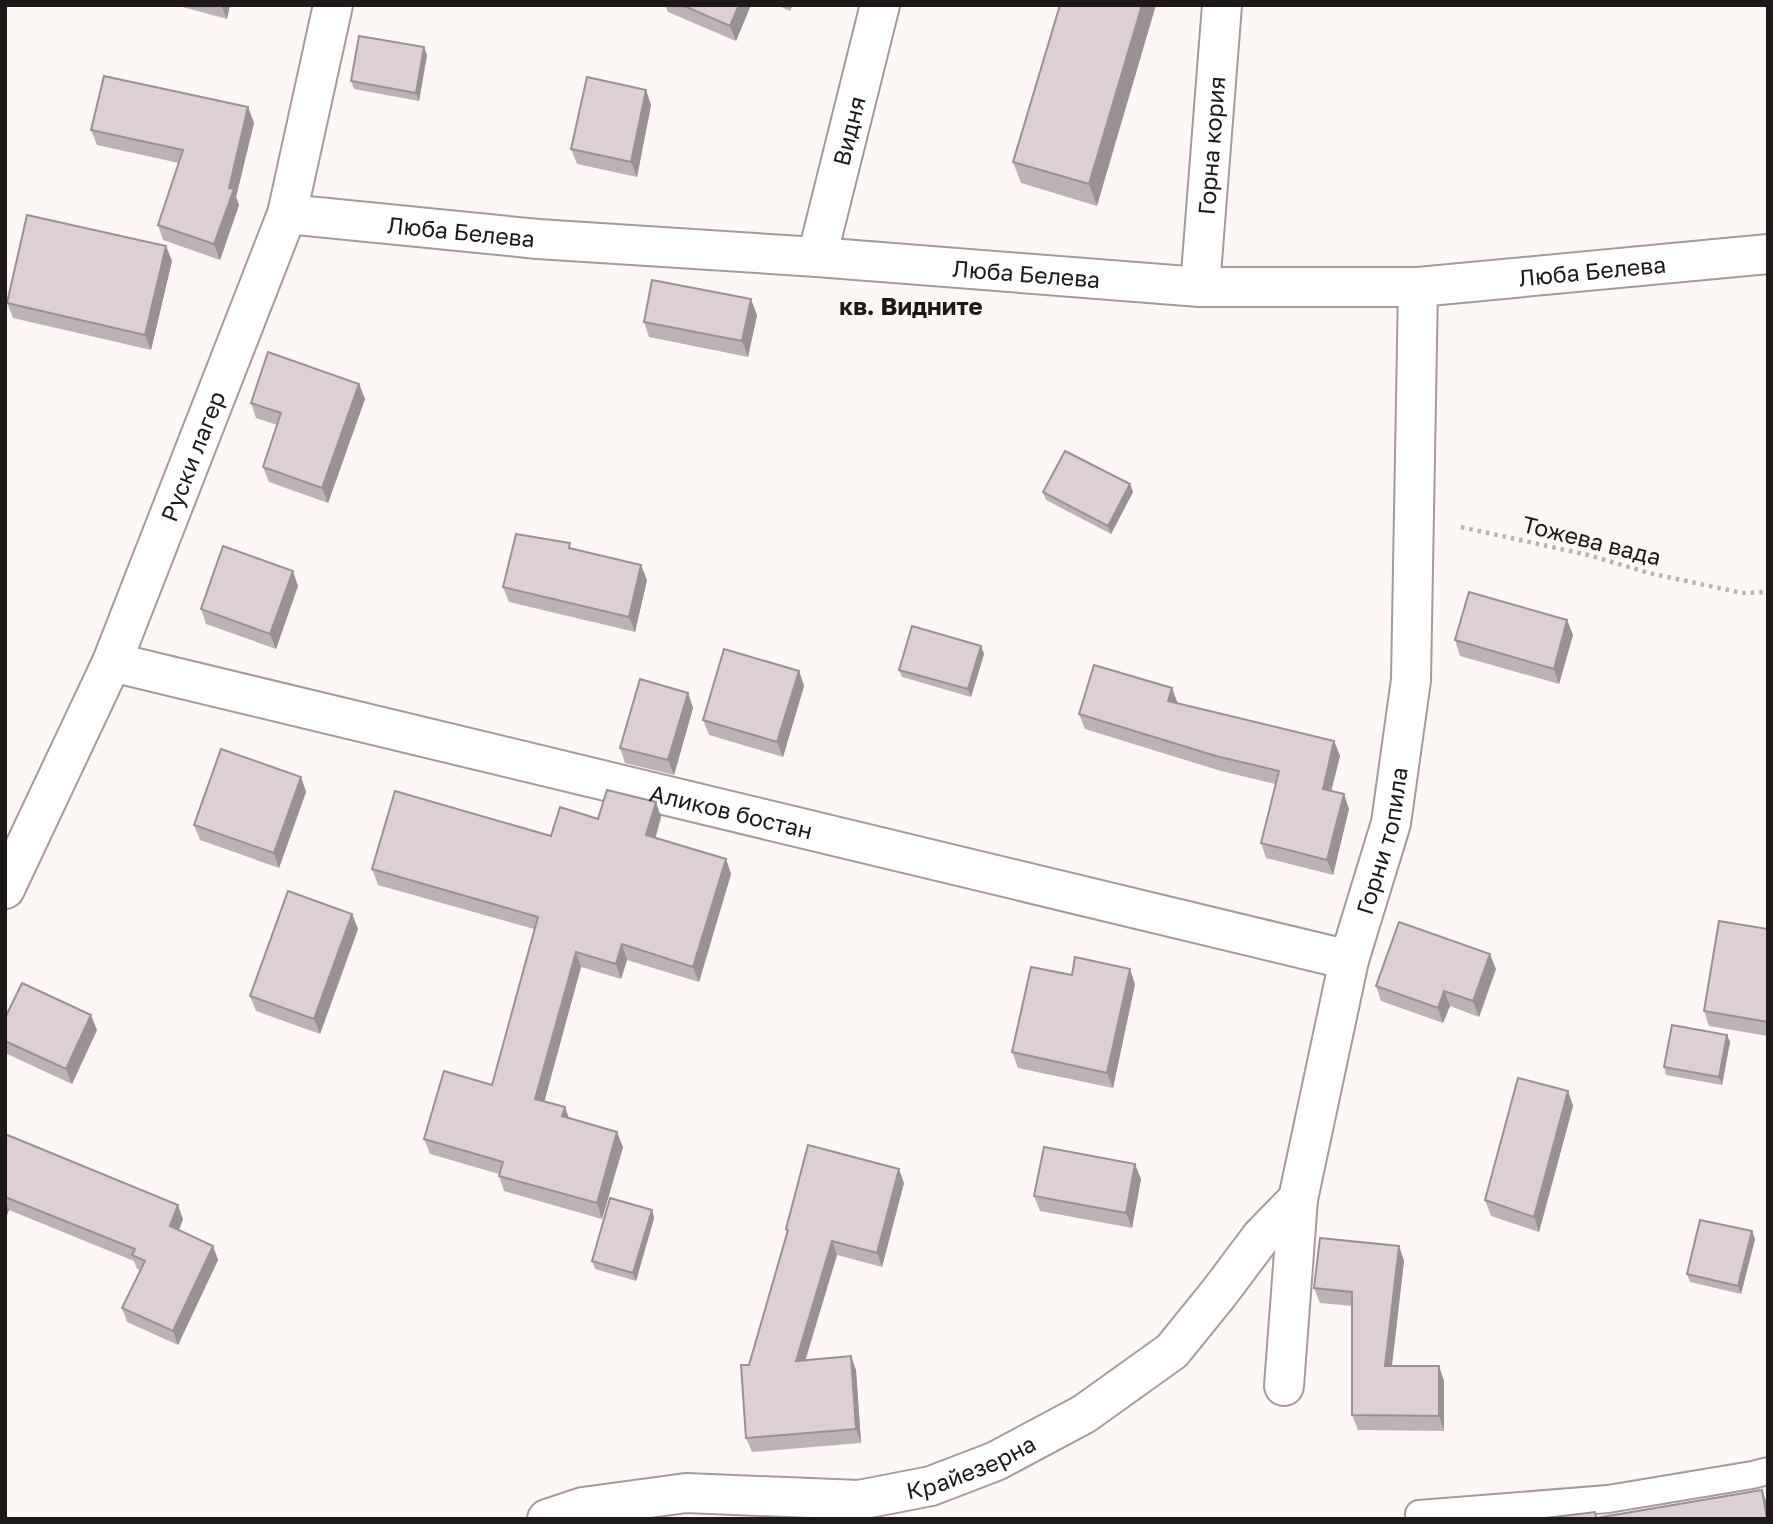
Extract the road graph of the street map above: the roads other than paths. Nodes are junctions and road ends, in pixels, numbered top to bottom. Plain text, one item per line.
1 (333, 5) edge
2 (880, 5) edge
3 (1222, 5) edge
4 (287, 214) junction
5 (1768, 254) edge
6 (817, 257) junction
7 (1199, 287) junction
8 (1418, 287) junction
9 (112, 662) junction
10 (5, 889) edge
11 (1349, 960) junction
12 (1298, 1199) junction
13 (1284, 1386) dead end
14 (1768, 1471) edge
15 (1419, 1514) dead end
16 (547, 1519) edge

1 - 4 street, Руски лагер
2 - 6 street, Видня
3 - 7 street, Горна кория
4 - 6 street, Люба Белева
4 - 9 street, Руски лагер
5 - 8 street, Люба Белева
6 - 7 street, Люба Белева
7 - 8 street, Люба Белева
8 - 11 street, Горни топила
9 - 10 street, Руски лагер
9 - 11 street, Аликов бостан
11 - 12 street, Горни топила
12 - 13 street, Горни топила
12 - 16 street, Крайезерна
14 - 15 lane

